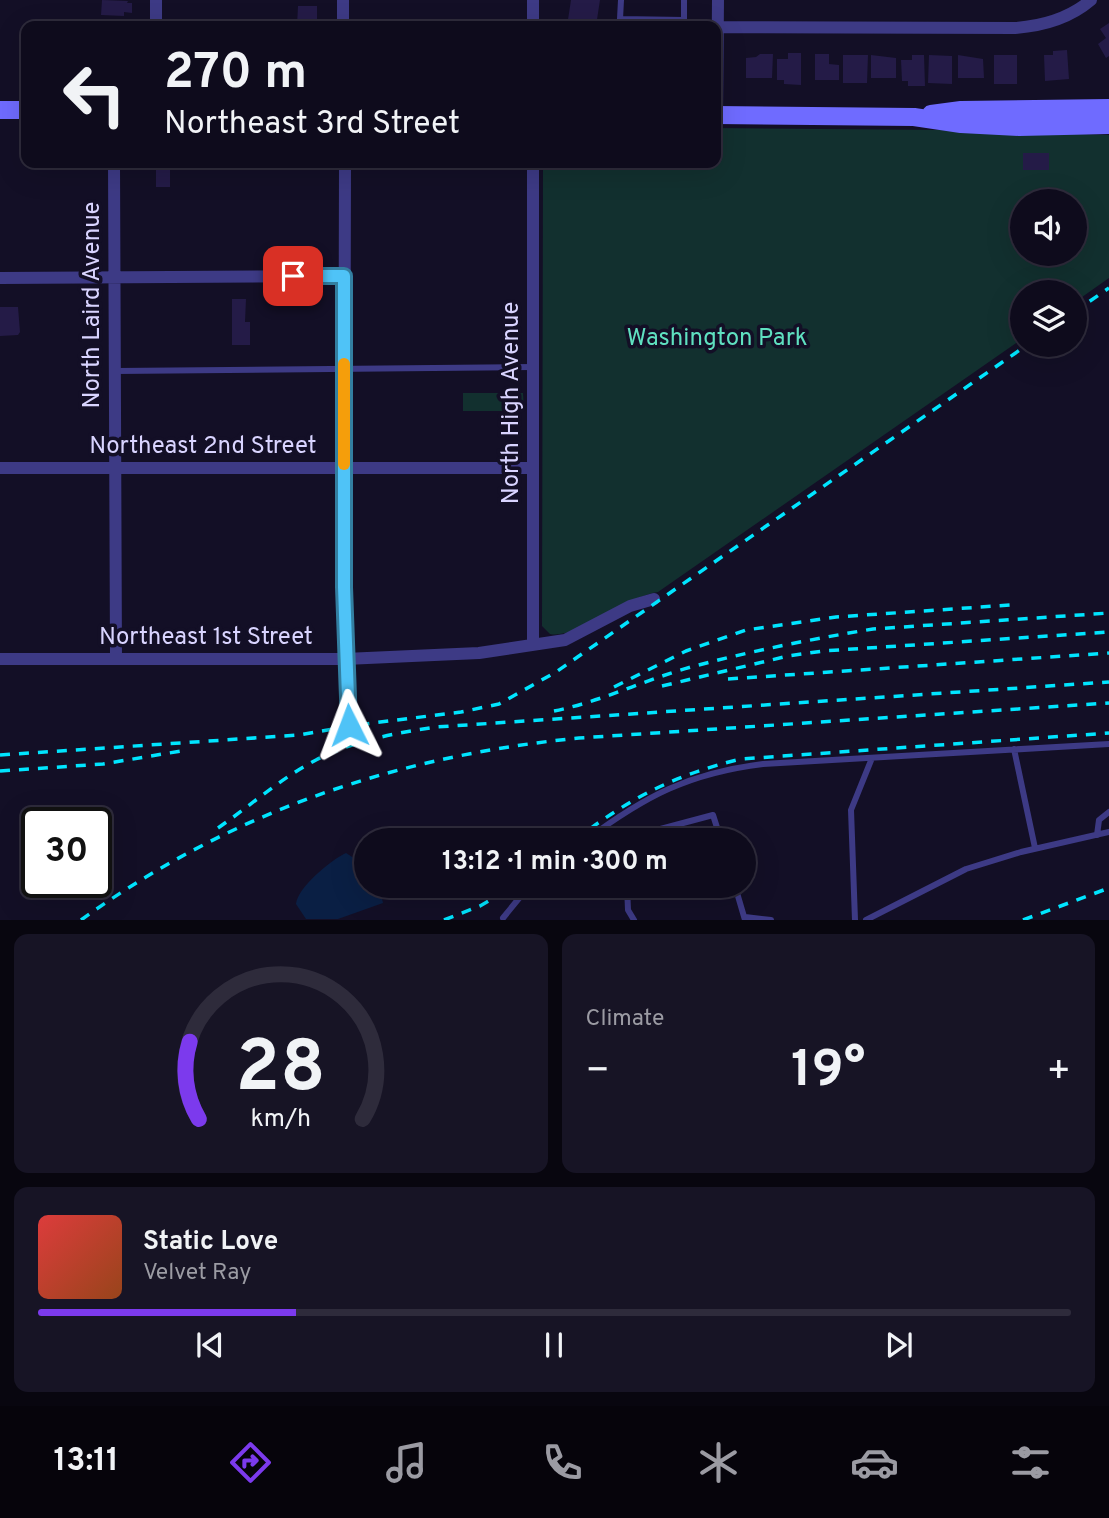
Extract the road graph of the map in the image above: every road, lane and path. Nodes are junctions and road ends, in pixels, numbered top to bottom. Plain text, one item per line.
1 (156, 0) edge
2 (343, 0) edge
3 (533, 0) edge
4 (621, 0) edge
5 (684, 0) edge
6 (718, 0) edge
7 (1091, 0) edge
8 (156, 21) edge
9 (343, 21) edge
10 (533, 21) edge
11 (718, 21) edge
12 (721, 27) edge
13 (1109, 108) edge
14 (0, 110) edge
15 (21, 110) edge
16 (721, 115) edge
17 (914, 117) junction
18 (1109, 125) edge
19 (114, 168) edge
20 (345, 168) edge
21 (533, 168) edge
22 (344, 276) junction
23 (113, 277) junction
24 (0, 278) edge
25 (533, 367) junction
26 (344, 370) junction
27 (114, 371) junction
28 (0, 468) edge
29 (114, 468) junction
30 (344, 468) junction
31 (533, 468) junction
32 (654, 599) dead end
33 (533, 644) junction
34 (116, 658) junction
35 (0, 659) edge
36 (345, 659) junction
37 (349, 725) dead end
38 (1109, 744) edge
39 (1014, 750) junction
40 (872, 758) junction
41 (1109, 811) edge
42 (603, 828) edge
43 (664, 828) edge
44 (717, 828) edge
45 (1109, 832) edge
46 (1097, 835) junction
47 (1035, 848) junction
48 (519, 898) edge
49 (628, 898) edge
50 (739, 898) edge
51 (745, 918) edge
52 (501, 919) edge
53 (634, 919) edge
54 (771, 919) edge
55 (855, 919) edge
56 (866, 919) edge

1 - 8 street
2 - 9 street
3 - 10 street
4 - 5 lane
6 - 11 street
7 - 12 street
13 - 17 main road
14 - 15 main road
16 - 17 main road
17 - 18 main road
19 - 23 street, North Laird Avenue
20 - 22 street
21 - 25 street, North High Avenue
22 - 23 street
22 - 26 street
23 - 24 street
23 - 27 street, North Laird Avenue
25 - 26 lane
25 - 31 street, North High Avenue
26 - 27 lane
26 - 30 street
27 - 29 street, North Laird Avenue
28 - 29 street, Northeast 2nd Street
29 - 30 street, Northeast 2nd Street
29 - 34 street, North Laird Avenue
30 - 31 street, Northeast 2nd Street
30 - 36 street
31 - 33 street, North High Avenue
32 - 33 street, Northeast 1st Street
33 - 36 street, Northeast 1st Street
34 - 35 street, Northeast 1st Street
34 - 36 street, Northeast 1st Street
36 - 37 street
38 - 39 lane
39 - 40 lane
39 - 47 lane
40 - 42 lane
40 - 55 lane
41 - 46 lane
43 - 44 lane
45 - 46 lane
46 - 47 lane
47 - 56 lane
48 - 52 lane
49 - 53 lane
50 - 51 lane
51 - 54 lane

